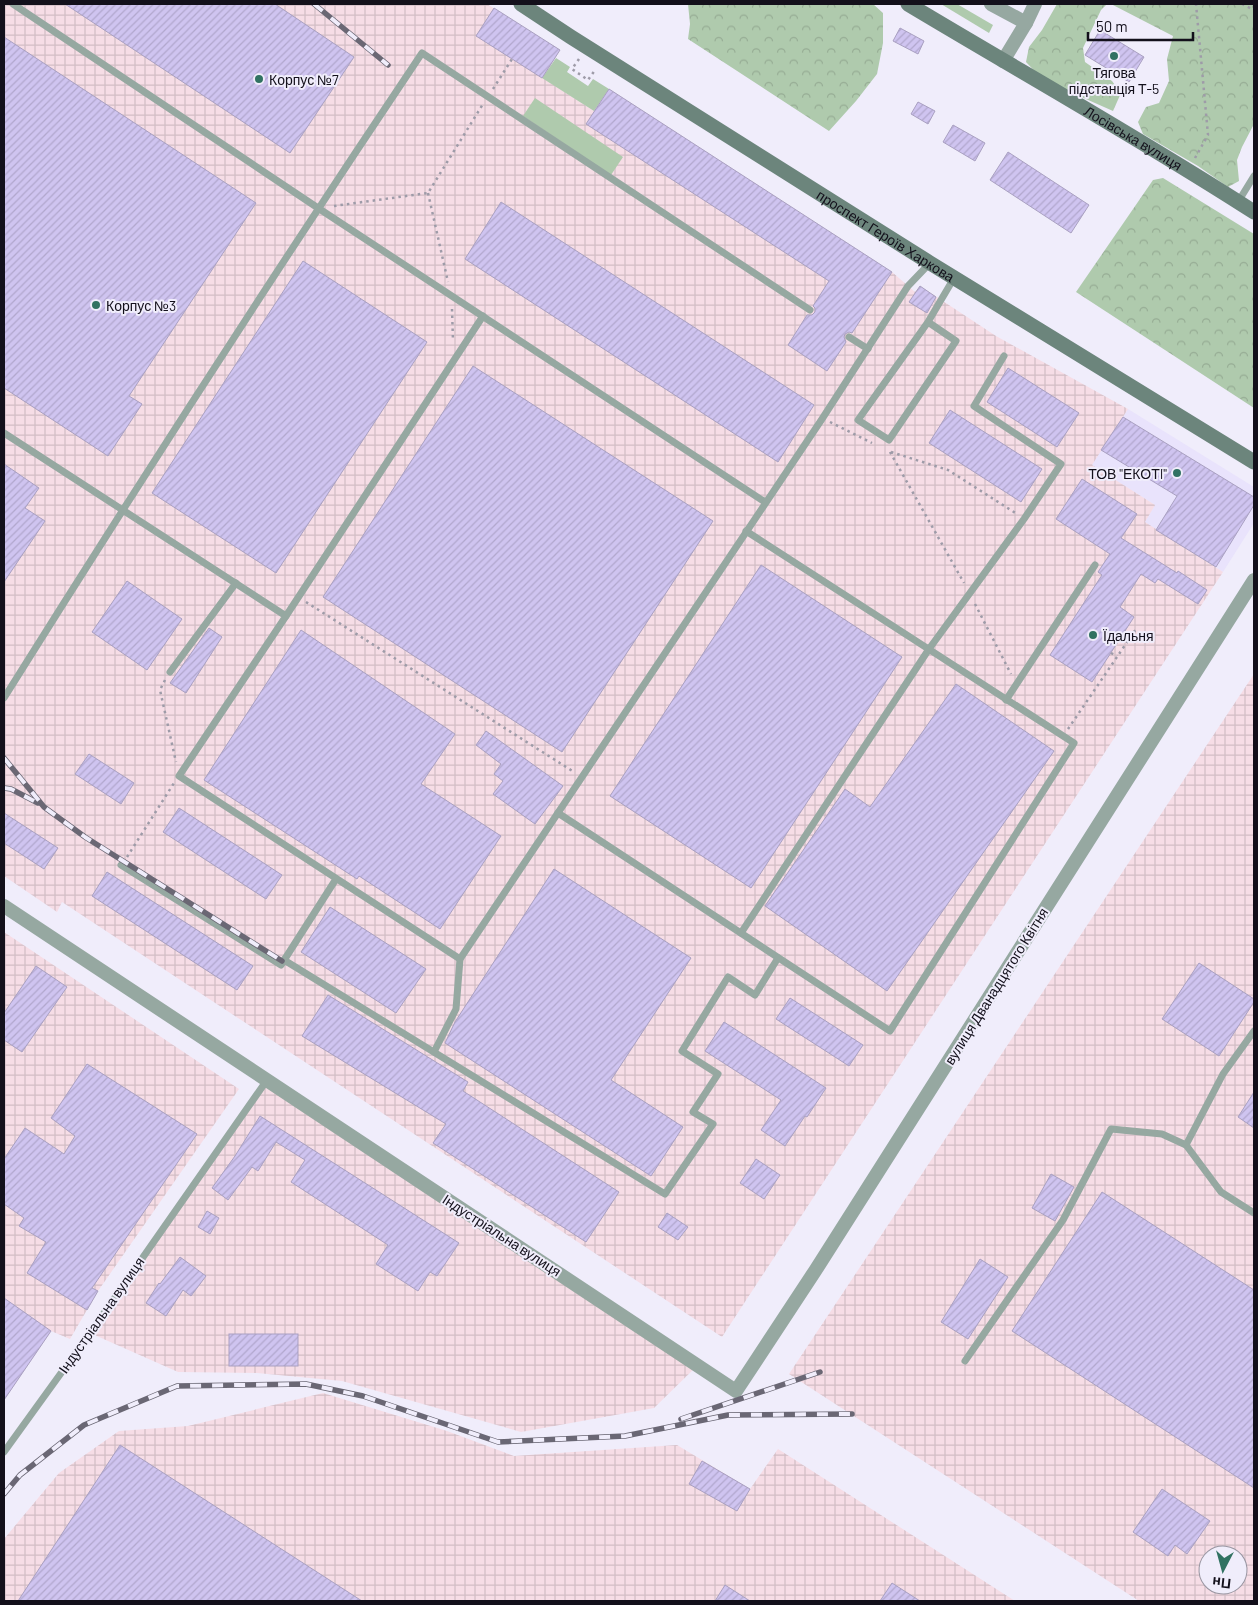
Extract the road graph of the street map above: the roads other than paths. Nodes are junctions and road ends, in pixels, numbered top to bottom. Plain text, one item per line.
1 (13, 4) edge
2 (521, 4) edge
3 (908, 4) edge
4 (991, 4) edge
5 (1035, 4) edge
6 (1026, 23) junction
7 (1003, 61) junction
8 (1254, 176) edge
9 (1238, 202) junction
10 (318, 208) junction
11 (1254, 212) edge
12 (930, 263) junction
13 (954, 277) junction
14 (810, 310) dead end
15 (484, 316) junction
16 (928, 322) junction
17 (849, 337) dead end
18 (868, 349) junction
19 (1004, 356) dead end
20 (4, 433) edge
21 (1254, 462) edge
22 (765, 502) junction
23 (122, 510) junction
24 (746, 531) junction
25 (1095, 565) dead end
26 (1254, 580) edge
27 (236, 583) junction
28 (286, 616) junction
29 (929, 649) junction
30 (170, 672) road end
31 (4, 698) edge
32 (1006, 700) junction
33 (558, 813) junction
34 (122, 865) road end
35 (336, 879) junction
36 (4, 906) edge
37 (741, 933) junction
38 (778, 958) junction
39 (460, 959) junction
40 (284, 960) junction
41 (1254, 1031) edge
42 (434, 1052) junction
43 (267, 1080) junction
44 (1186, 1145) junction
45 (1254, 1213) edge
46 (965, 1361) dead end
47 (736, 1391) joint
48 (4, 1452) edge

1 - 10 lane
2 - 12 street, проспект Героїв Харкова
3 - 7 street, Лосівська вулиця
4 - 6 street
5 - 6 street
6 - 7 street
7 - 9 street, Лосівська вулиця
8 - 9 lane
9 - 11 street, Лосівська вулиця
10 - 14 lane
10 - 15 lane
10 - 23 lane
12 - 13 street, проспект Героїв Харкова
12 - 18 lane
13 - 16 lane
13 - 21 street, проспект Героїв Харкова
15 - 22 lane
15 - 28 lane
16 - 16 lane
17 - 18 lane
18 - 22 lane
19 - 29 lane
20 - 23 lane
22 - 24 lane
23 - 27 lane
23 - 31 lane
24 - 29 lane
24 - 33 lane
25 - 32 lane
26 - 47 street, вулиця Дванадцятого Квітня
27 - 28 lane
27 - 30 lane
28 - 35 lane
29 - 32 lane
29 - 37 lane
32 - 38 lane
33 - 37 lane
33 - 39 lane
34 - 40 lane
35 - 39 lane
35 - 40 lane
36 - 43 street, Індустріальна вулиця
37 - 38 lane
38 - 42 lane
39 - 42 lane
40 - 42 lane
41 - 44 lane
43 - 47 street, Індустріальна вулиця
43 - 48 lane, Індустріальна вулиця
44 - 45 lane
44 - 46 lane

